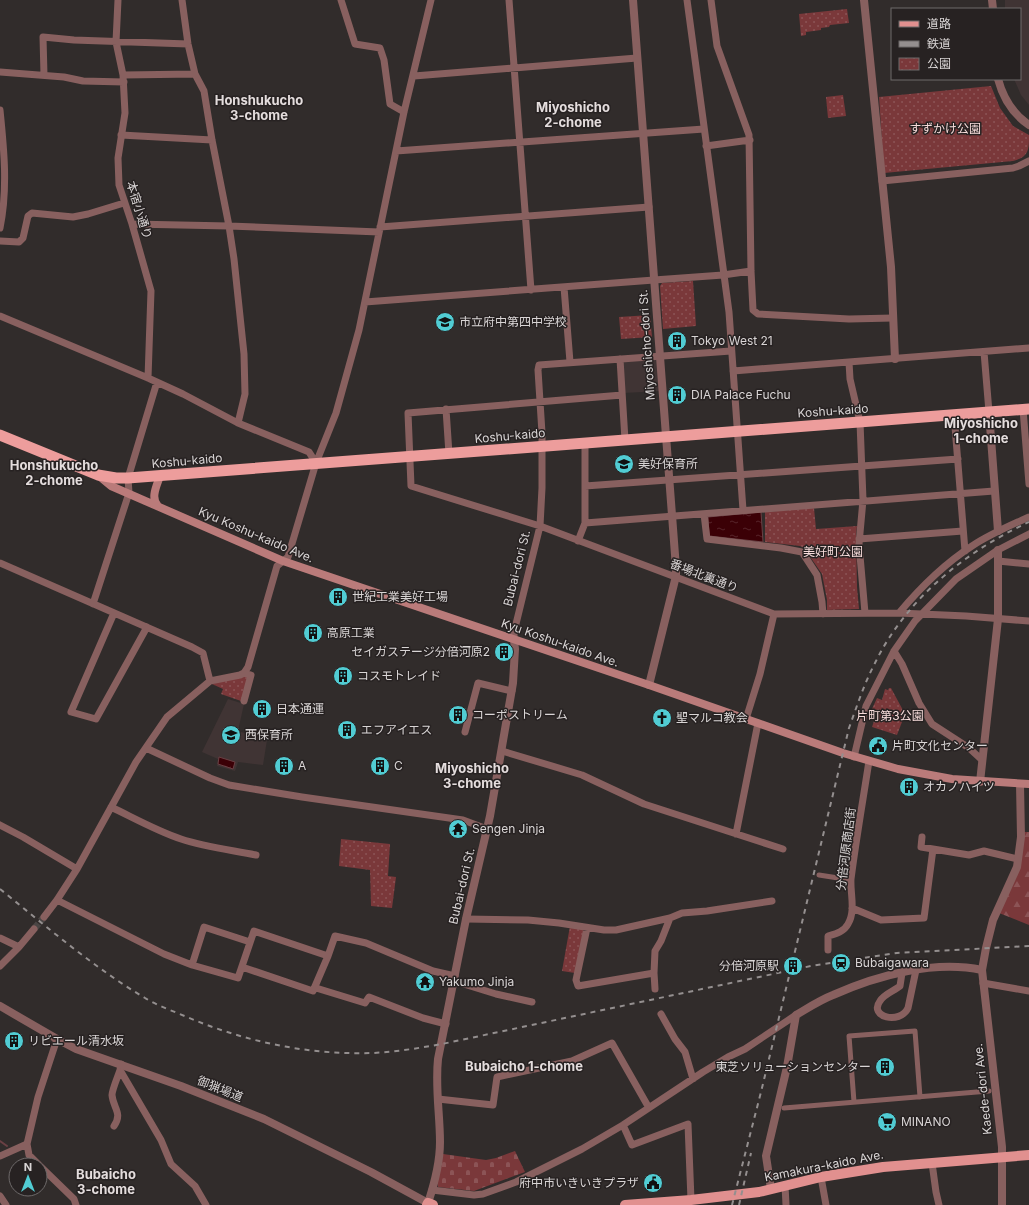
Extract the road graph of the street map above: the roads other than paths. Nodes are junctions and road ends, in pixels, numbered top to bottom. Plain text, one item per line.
1 (118, 0) edge
2 (182, 0) edge
3 (341, 0) edge
4 (432, 0) edge
5 (509, 0) edge
6 (633, 0) edge
7 (687, 0) edge
8 (711, 0) edge
9 (864, 0) edge
10 (116, 42) junction
11 (188, 44) junction
12 (637, 58) junction
13 (514, 68) junction
14 (0, 72) edge
15 (195, 74) junction
16 (44, 75) junction
17 (414, 76) junction
18 (123, 79) junction
19 (998, 80) edge
20 (1004, 80) edge
21 (0, 110) edge
22 (404, 112) junction
23 (1029, 118) edge
24 (1029, 125) edge
25 (704, 128) junction
26 (643, 133) junction
27 (121, 135) junction
28 (212, 140) junction
29 (750, 140) junction
30 (520, 142) junction
31 (706, 146) junction
32 (396, 152) junction
33 (2, 158) edge
34 (1029, 161) edge
35 (882, 181) junction
36 (124, 203) junction
37 (649, 207) junction
38 (526, 216) junction
39 (132, 224) junction
40 (229, 226) junction
41 (0, 228) edge
42 (379, 230) junction
43 (0, 241) edge
44 (751, 271) junction
45 (724, 275) junction
46 (654, 280) junction
47 (564, 288) junction
48 (531, 290) junction
49 (365, 302) junction
50 (0, 316) edge
51 (893, 318) junction
52 (1029, 348) edge
53 (732, 351) junction
54 (984, 352) junction
55 (660, 356) junction
56 (620, 359) junction
57 (895, 359) junction
58 (570, 362) junction
59 (849, 362) junction
60 (733, 371) junction
61 (148, 378) junction
62 (157, 382) junction
63 (622, 395) junction
64 (540, 402) junction
65 (1026, 409) edge
66 (446, 410) junction
67 (989, 412) junction
68 (954, 414) junction
69 (860, 422) junction
70 (238, 423) junction
71 (738, 431) junction
72 (0, 436) edge
73 (666, 437) junction
74 (625, 440) junction
75 (585, 443) junction
76 (542, 446) junction
77 (1028, 453) edge
78 (449, 454) junction
79 (409, 457) junction
80 (958, 459) junction
81 (316, 463) junction
82 (862, 466) junction
83 (93, 473) junction
84 (741, 475) junction
85 (160, 476) junction
86 (128, 478) junction
87 (670, 480) junction
88 (1029, 484) edge
89 (585, 486) junction
90 (994, 491) junction
91 (129, 493) junction
92 (960, 494) junction
93 (862, 500) junction
94 (158, 506) junction
95 (743, 510) junction
96 (704, 514) junction
97 (672, 516) junction
98 (1029, 516) edge
99 (585, 523) junction
100 (540, 526) junction
101 (963, 531) junction
102 (998, 531) junction
103 (1029, 534) edge
104 (859, 539) junction
105 (578, 541) junction
106 (998, 550) junction
107 (965, 551) junction
108 (283, 561) junction
109 (998, 561) junction
110 (0, 563) edge
111 (1029, 564) edge
112 (676, 576) junction
113 (93, 604) junction
114 (114, 613) junction
115 (864, 613) junction
116 (899, 613) junction
117 (774, 614) junction
118 (823, 614) junction
119 (921, 614) junction
120 (998, 619) junction
121 (1029, 621) edge
122 (147, 627) junction
123 (514, 640) junction
124 (894, 651) junction
125 (244, 673) junction
126 (210, 681) junction
127 (648, 685) junction
128 (512, 691) junction
129 (244, 701) dead end
130 (746, 719) junction
131 (758, 723) junction
132 (465, 732) dead end
133 (146, 748) junction
134 (502, 751) junction
135 (854, 757) junction
136 (982, 760) junction
137 (869, 761) junction
138 (980, 782) junction
139 (1020, 784) junction
140 (1029, 784) edge
141 (111, 807) junction
142 (0, 825) edge
143 (487, 829) junction
144 (736, 834) junction
145 (922, 837) dead end
146 (783, 849) dead end
147 (933, 849) junction
148 (256, 855) dead end
149 (1018, 859) junction
150 (77, 869) junction
151 (819, 875) dead end
152 (851, 880) junction
153 (57, 900) junction
154 (772, 901) dead end
155 (852, 908) junction
156 (44, 917) tunnel mouth
157 (466, 918) junction
158 (670, 918) junction
159 (587, 928) junction
160 (34, 929) tunnel mouth
161 (0, 938) edge
162 (250, 942) junction
163 (19, 947) junction
164 (828, 950) dead end
165 (328, 956) junction
166 (192, 965) junction
167 (0, 966) edge
168 (242, 967) junction
169 (916, 970) junction
170 (982, 970) junction
171 (654, 973) junction
172 (902, 973) junction
173 (454, 978) junction
174 (983, 983) junction
175 (316, 988) junction
176 (655, 988) dead end
177 (895, 990) junction
178 (1029, 990) edge
179 (909, 998) junction
180 (532, 1002) dead end
181 (0, 1006) edge
182 (661, 1014) dead end
183 (796, 1015) junction
184 (446, 1024) junction
185 (57, 1040) junction
186 (121, 1067) junction
187 (693, 1079) junction
188 (989, 1091) dead end
189 (920, 1097) junction
190 (438, 1099) junction
191 (854, 1102) junction
192 (649, 1108) junction
193 (784, 1108) dead end
194 (623, 1125) junction
195 (114, 1126) dead end
196 (28, 1144) junction
197 (1029, 1155) edge
198 (0, 1156) edge
199 (31, 1157) edge
200 (1002, 1157) junction
201 (932, 1163) junction
202 (48, 1173) edge
203 (821, 1177) junction
204 (785, 1185) junction
205 (771, 1189) junction
206 (432, 1190) junction
207 (0, 1196) edge
208 (691, 1200) junction
209 (429, 1204) edge
210 (652, 1204) edge
211 (6, 1205) edge
212 (76, 1205) edge
213 (206, 1205) edge
214 (625, 1205) edge
215 (786, 1205) edge
216 (826, 1205) edge
217 (939, 1205) edge
218 (1002, 1205) edge

1 - 10 street, 本宿小通り
2 - 11 street
3 - 22 street
4 - 17 street
5 - 13 street
6 - 12 street, Miyoshicho-dori St.
7 - 25 street
8 - 29 street
9 - 35 street
10 - 11 street
10 - 16 street
10 - 18 street, 本宿小通り
11 - 15 street
12 - 13 street
12 - 26 street, Miyoshicho-dori St.
13 - 17 street
13 - 30 street
14 - 16 street
15 - 18 street
15 - 28 street
16 - 18 street
17 - 22 street
18 - 27 street, 本宿小通り
19 - 24 street
20 - 23 street
21 - 33 street
22 - 32 street
25 - 26 street
25 - 31 street
26 - 30 street
26 - 37 street, Miyoshicho-dori St.
27 - 28 street
27 - 36 street, 本宿小通り
28 - 40 street
29 - 31 street
29 - 44 street
30 - 32 street
30 - 38 street
31 - 45 street
32 - 42 street
33 - 41 street
34 - 35 street
35 - 51 street
36 - 39 street, 本宿小通り
36 - 43 street
37 - 38 street
37 - 46 street, Miyoshicho-dori St.
38 - 42 street
38 - 48 street
39 - 40 street
39 - 61 street, 本宿小通り
40 - 42 street
40 - 70 street
42 - 49 street
44 - 45 street
44 - 51 street
45 - 46 street
45 - 53 street
46 - 47 street
46 - 55 street, Miyoshicho-dori St.
47 - 48 street
47 - 58 street
48 - 49 street
49 - 81 street
50 - 61 street
51 - 57 street
52 - 54 street
53 - 55 street
53 - 60 street
54 - 57 street
54 - 67 street
55 - 56 street
55 - 73 street, Miyoshicho-dori St.
56 - 58 street
56 - 63 street
57 - 59 street
58 - 64 street, Bubai-dori St.
59 - 60 street
59 - 69 street
60 - 71 street
61 - 62 street
62 - 70 street
62 - 86 street
63 - 64 street
63 - 74 street
64 - 66 street
64 - 76 street, Bubai-dori St.
65 - 67 highway, Koshu-kaido
65 - 77 street
66 - 78 street
66 - 79 street
67 - 68 highway, Koshu-kaido
67 - 90 street
68 - 69 highway, Koshu-kaido
68 - 80 street
69 - 71 highway, Koshu-kaido
69 - 82 street
70 - 81 street
71 - 73 highway, Koshu-kaido
71 - 84 street
72 - 83 highway, Koshu-kaido
73 - 74 highway, Koshu-kaido
73 - 87 street, Miyoshicho-dori St.
74 - 75 highway, Koshu-kaido
75 - 76 highway, Koshu-kaido
75 - 89 street
76 - 78 highway, Koshu-kaido
76 - 100 street, Bubai-dori St.
77 - 88 street
78 - 79 highway, Koshu-kaido
79 - 81 highway, Koshu-kaido
79 - 100 street, 番場北裏通り
80 - 82 street
80 - 92 street
81 - 85 highway, Koshu-kaido
81 - 108 street
82 - 84 street
82 - 93 street
83 - 86 highway, Koshu-kaido
83 - 91 main road, Kyu Koshu-kaido Ave.
84 - 87 street
84 - 95 street
85 - 86 highway, Koshu-kaido
85 - 94 main road
86 - 91 street
87 - 89 street
87 - 97 street, Miyoshicho-dori St.
89 - 99 street
90 - 92 street
90 - 102 street
91 - 94 main road, Kyu Koshu-kaido Ave.
91 - 113 street
92 - 93 street
92 - 101 street
93 - 95 street
93 - 104 street
94 - 108 main road, Kyu Koshu-kaido Ave.
95 - 96 street
96 - 97 street
96 - 118 street
97 - 99 street
97 - 112 street, Miyoshicho-dori St.
98 - 102 street
99 - 105 street
100 - 105 street, 番場北裏通り
100 - 123 street, Bubai-dori St.
101 - 104 street
101 - 107 street
102 - 107 street
103 - 106 street
104 - 115 street
105 - 112 street, 番場北裏通り
106 - 109 street
106 - 119 street
107 - 116 street
108 - 123 main road, Kyu Koshu-kaido Ave.
108 - 125 street
109 - 111 street
109 - 120 street
110 - 113 street
112 - 117 street, 番場北裏通り
112 - 127 street, Miyoshicho-dori St.
113 - 114 street
114 - 122 street
114 - 122 street
115 - 116 street, 番場北裏通り
115 - 118 street, 番場北裏通り
116 - 119 street, 番場北裏通り
117 - 118 street, 番場北裏通り
117 - 130 street
119 - 120 street, 番場北裏通り
119 - 124 street
120 - 121 street, 番場北裏通り
120 - 136 street
122 - 126 street
123 - 127 main road, Kyu Koshu-kaido Ave.
123 - 128 street, Bubai-dori St.
124 - 135 street
124 - 136 street
125 - 126 street
125 - 129 street
126 - 133 street
127 - 130 main road, Kyu Koshu-kaido Ave.
128 - 132 street
128 - 134 street, Bubai-dori St.
130 - 131 main road, Kyu Koshu-kaido Ave.
131 - 135 main road, Kyu Koshu-kaido Ave.
131 - 144 street
133 - 141 street
133 - 143 street
134 - 143 street, Bubai-dori St.
134 - 144 street
135 - 137 main road, Kyu Koshu-kaido Ave.
136 - 138 street
137 - 138 main road, Kyu Koshu-kaido Ave.
137 - 152 street, 分倍河原商店街
138 - 139 main road, Kyu Koshu-kaido Ave.
139 - 140 main road, Kyu Koshu-kaido Ave.
139 - 149 street, Kaede-dori Ave.
141 - 148 street
141 - 150 street
142 - 150 street
143 - 157 street, Bubai-dori St.
144 - 146 street
145 - 147 street
147 - 149 street
147 - 155 street
149 - 170 street, Kaede-dori Ave.
150 - 153 street
151 - 152 street
152 - 155 street, 分倍河原商店街
153 - 156 street
153 - 166 street
154 - 158 street
155 - 164 street, 分倍河原商店街
157 - 159 street
157 - 173 street, Bubai-dori St.
158 - 159 street
158 - 171 street
159 - 171 street
160 - 163 street
161 - 163 street
162 - 165 street
162 - 166 street
162 - 168 street
163 - 167 street
165 - 173 street
165 - 175 street
166 - 168 street
168 - 175 street
169 - 170 street
169 - 172 street
169 - 179 street
170 - 174 street, Kaede-dori Ave.
171 - 176 street
172 - 177 street
172 - 183 street
173 - 180 street
173 - 184 street, Bubai-dori St.
174 - 178 street
174 - 200 street, Kaede-dori Ave.
175 - 184 street
177 - 179 street
177 - 179 street
181 - 185 street, 御猟場道
182 - 187 street
183 - 187 street
183 - 205 street
184 - 190 street, Bubai-dori St.
185 - 186 street, 御猟場道
185 - 196 street
186 - 195 street
186 - 209 street, 御猟場道
186 - 213 street
187 - 192 street
188 - 189 street
189 - 191 street
189 - 191 street
190 - 192 street
190 - 206 street, Bubai-dori St.
191 - 193 street
192 - 194 street
194 - 206 street
194 - 208 street
196 - 198 street
196 - 199 street
197 - 200 main road, Kamakura-kaido Ave.
200 - 201 main road, Kamakura-kaido Ave.
200 - 218 street, Kaede-dori Ave.
201 - 203 main road, Kamakura-kaido Ave.
201 - 217 street
202 - 212 street
203 - 204 main road, Kamakura-kaido Ave.
203 - 216 street
204 - 205 main road, Kamakura-kaido Ave.
204 - 215 street
205 - 208 main road, Kamakura-kaido Ave.
206 - 209 street, Bubai-dori St.
207 - 211 street
208 - 210 main road, Kamakura-kaido Ave.
210 - 214 main road, Kamakura-kaido Ave.

